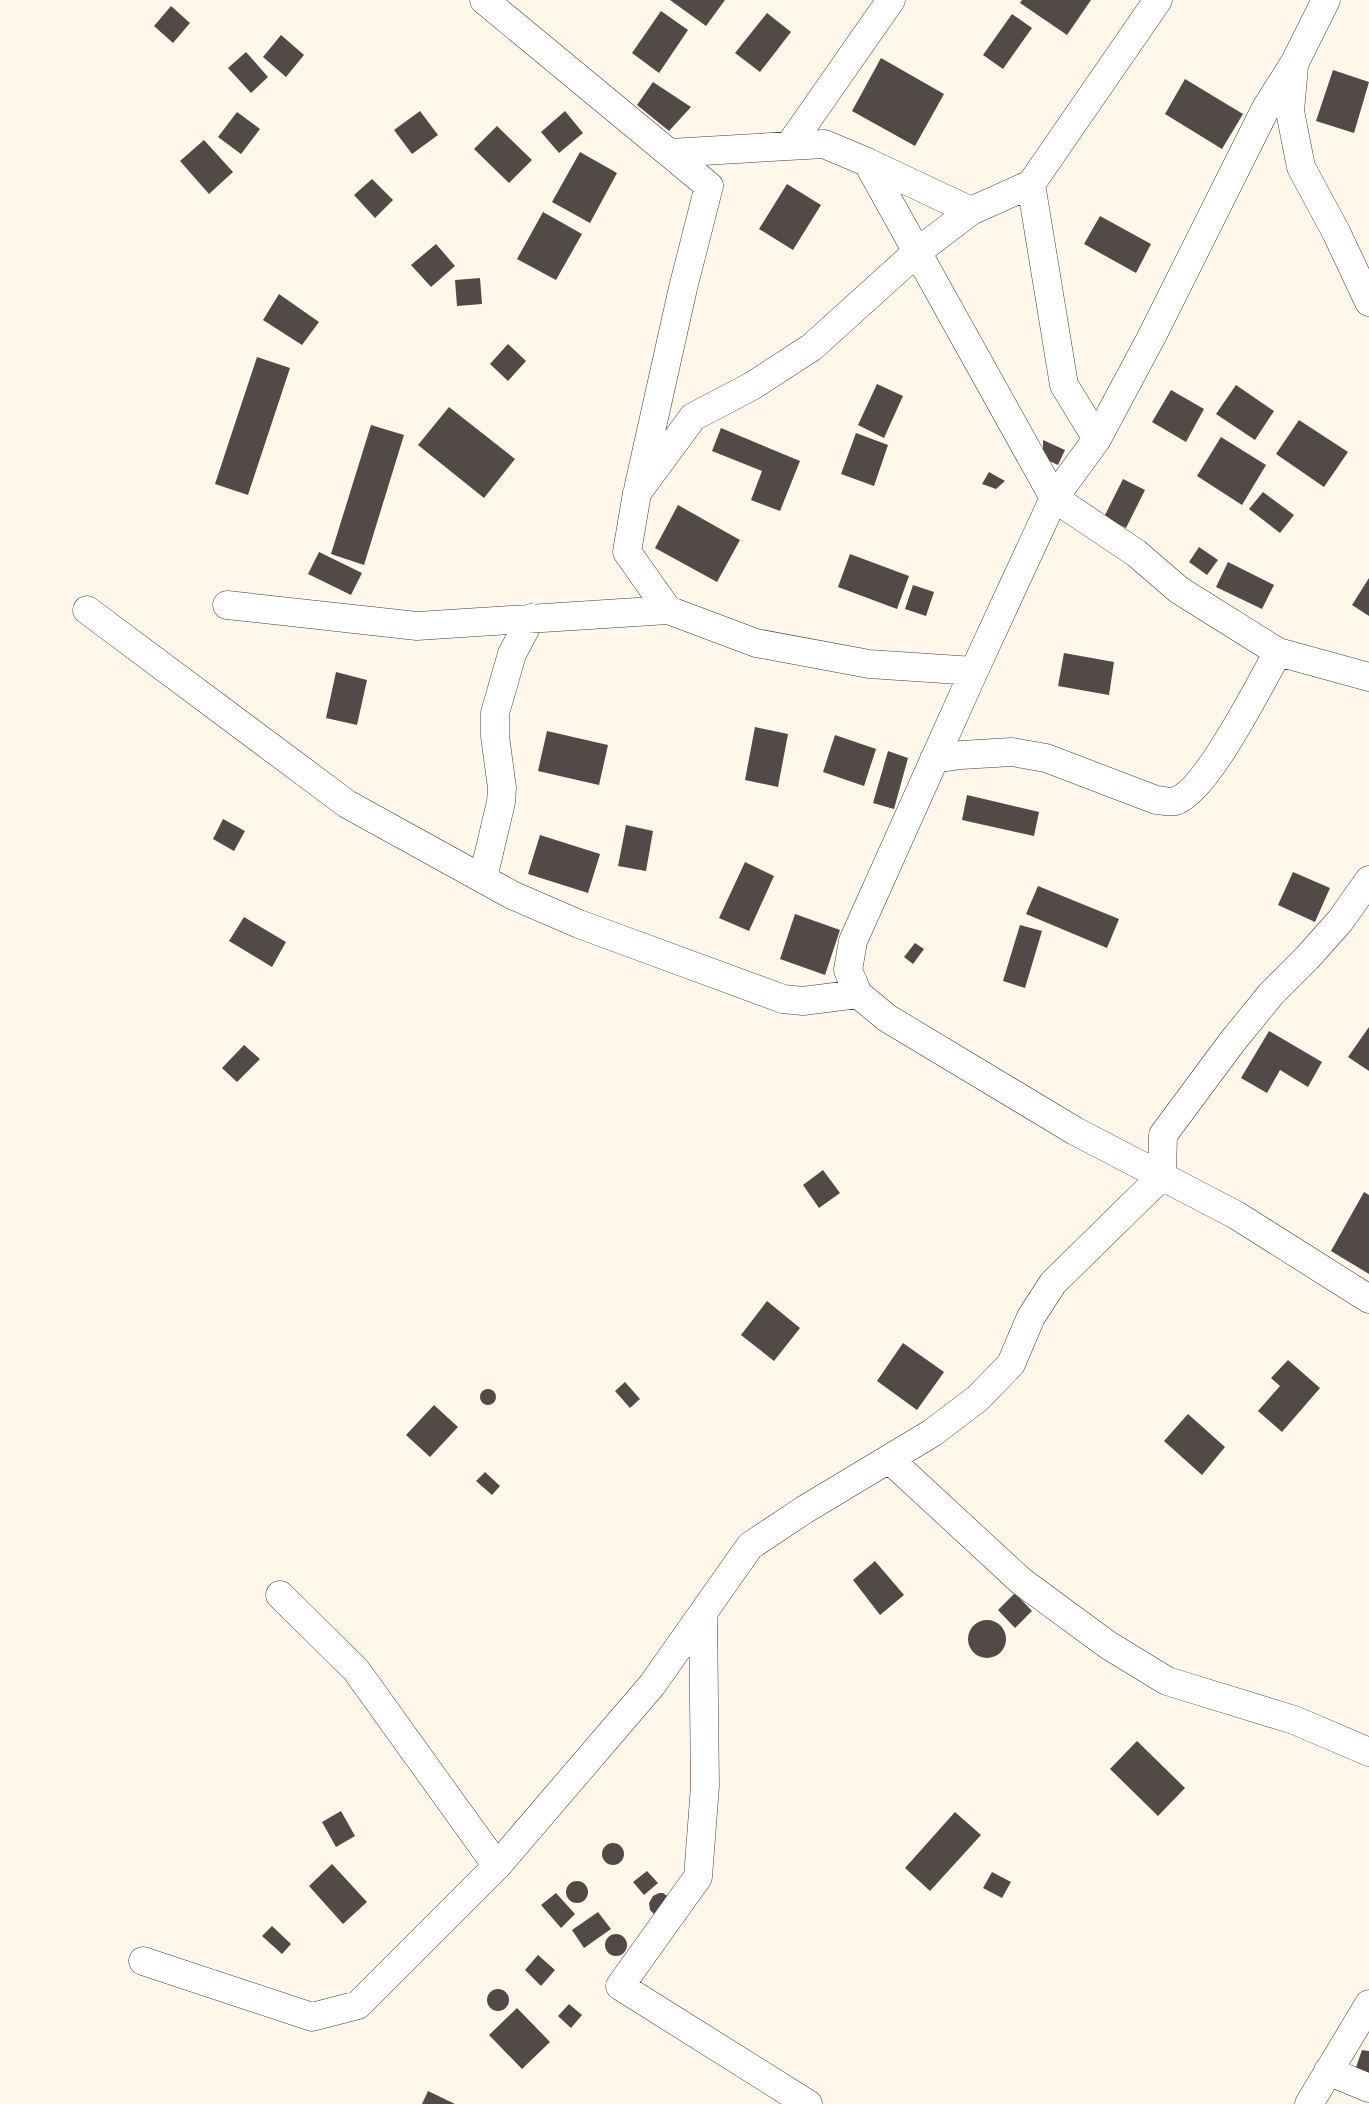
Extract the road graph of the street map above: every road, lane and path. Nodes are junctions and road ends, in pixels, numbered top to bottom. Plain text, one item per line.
1 (484, 0) edge
2 (891, 0) edge
3 (1158, 0) edge
4 (1326, 0) edge
5 (1295, 62) junction
6 (789, 146) junction
7 (669, 153) junction
8 (867, 162) junction
9 (1031, 184) junction
10 (971, 211) junction
11 (917, 252) junction
12 (1369, 302) edge
13 (1097, 439) junction
14 (637, 493) junction
15 (1054, 498) junction
16 (227, 605) dead end
17 (87, 610) dead end
18 (668, 610) junction
19 (531, 618) junction
20 (1278, 652) junction
21 (974, 671) junction
22 (1369, 677) edge
23 (934, 759) junction
24 (483, 878) junction
25 (1369, 880) edge
26 (858, 994) junction
27 (1162, 1176) junction
28 (1369, 1299) edge
29 (889, 1459) junction
30 (280, 1595) dead end
31 (702, 1614) junction
32 (1369, 1752) edge
33 (497, 1866) junction
34 (143, 1960) dead end
35 (1369, 2004) edge
36 (1328, 2071) junction
37 (1369, 2088) edge
38 (808, 2104) edge
39 (1309, 2104) edge

1 - 7 street
2 - 6 street
3 - 9 street
4 - 5 street
5 - 12 street
5 - 13 street
6 - 7 street
6 - 8 street
7 - 14 street
8 - 10 street
8 - 11 street
9 - 10 street
9 - 13 street
10 - 11 street
11 - 14 street
11 - 15 street
13 - 15 street
14 - 18 street
15 - 20 street
15 - 21 street
16 - 19 street
17 - 24 street
18 - 19 street
18 - 21 street
19 - 24 street
20 - 22 street
20 - 23 street
21 - 23 street
23 - 26 street
24 - 26 street
25 - 27 street
26 - 27 street
27 - 28 street
27 - 29 street
29 - 31 street
29 - 32 street
30 - 33 street
31 - 33 street
31 - 38 street
33 - 34 street
35 - 36 street
36 - 37 street
36 - 39 street

